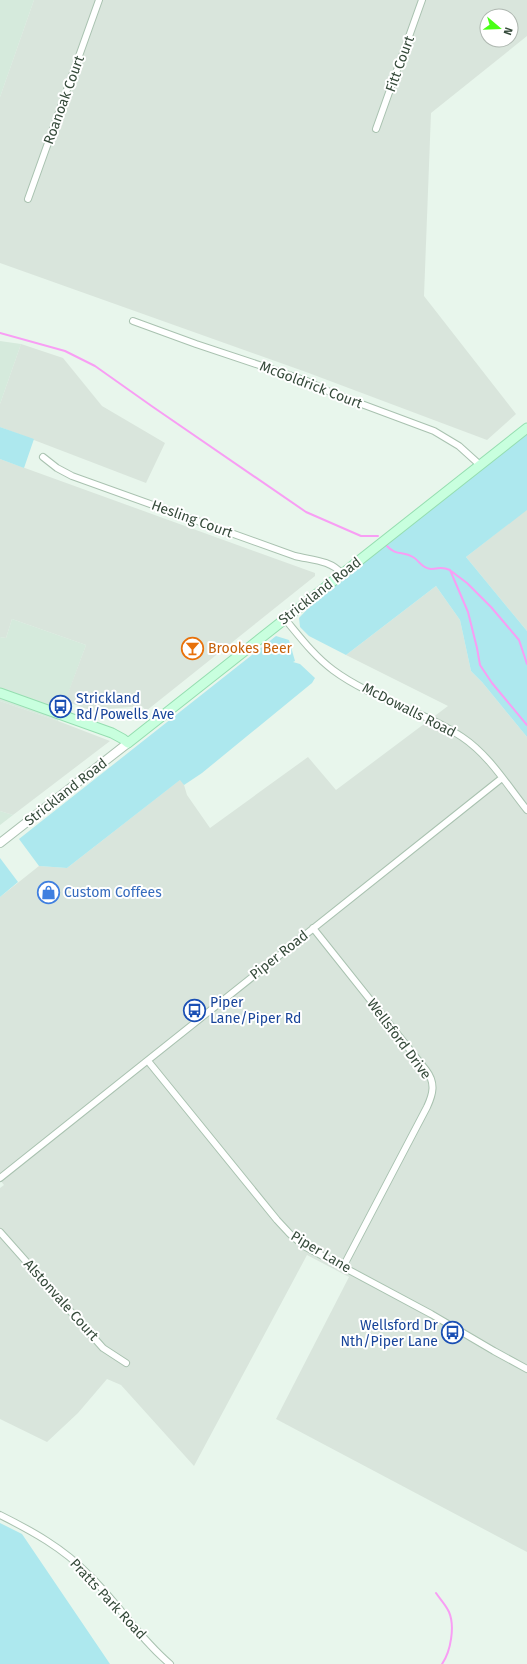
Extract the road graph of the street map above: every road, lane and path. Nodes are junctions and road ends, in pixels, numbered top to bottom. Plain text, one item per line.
1 (100, 0) edge
2 (422, 0) edge
3 (376, 129) dead end
4 (28, 199) dead end
5 (134, 320) dead end
6 (527, 428) edge
7 (43, 457) dead end
8 (480, 465) junction
9 (342, 574) junction
10 (285, 619) junction
11 (0, 693) edge
12 (128, 743) junction
13 (502, 778) junction
14 (527, 810) edge
15 (0, 843) edge
16 (313, 928) junction
17 (148, 1061) junction
18 (0, 1178) edge
19 (0, 1232) edge
20 (343, 1267) junction
21 (126, 1363) dead end
22 (527, 1369) edge
23 (0, 1515) edge
24 (170, 1664) edge

1 - 4 street, Roanoak Court
2 - 3 street, Fitt Court
5 - 8 street, McGoldrick Court
6 - 8 main road, Strickland Road
7 - 9 street, Hesling Court
8 - 9 main road, Strickland Road
9 - 10 main road, Strickland Road
10 - 12 main road, Strickland Road
10 - 13 street, McDowalls Road
11 - 12 main road
12 - 15 street, Strickland Road
13 - 14 street, McDowalls Road
13 - 16 street, Piper Road
16 - 17 street, Piper Road
16 - 20 street, Wellsford Drive
17 - 18 street, Piper Road
17 - 20 street, Piper Lane
19 - 21 street, Alstonvale Court
20 - 22 street, Piper Lane
23 - 24 street, Pratts Park Road

